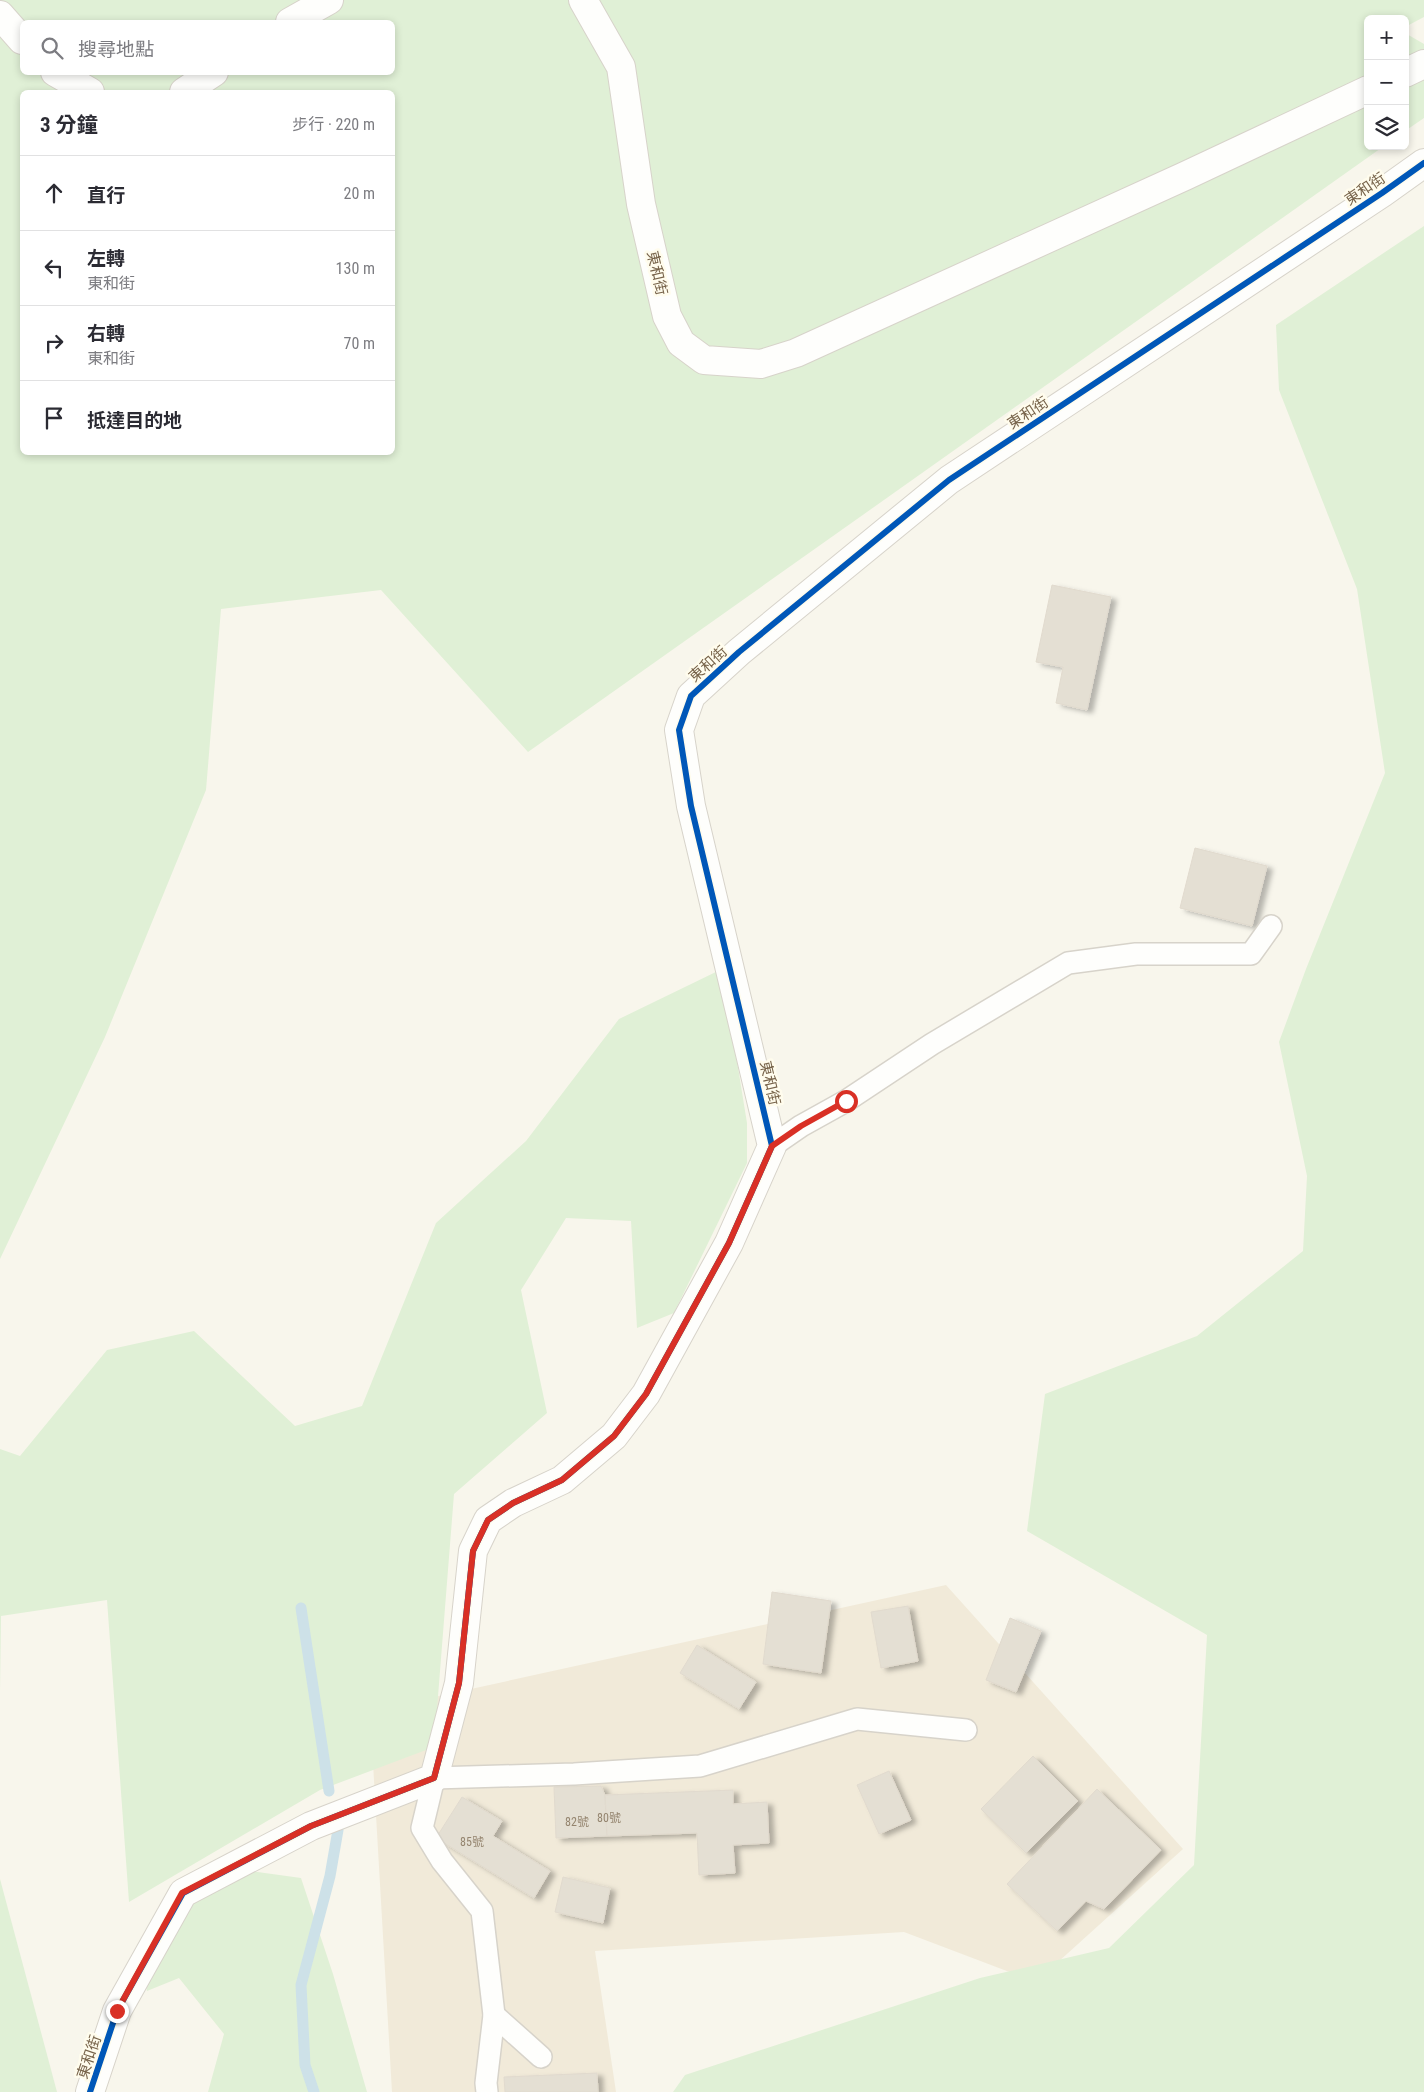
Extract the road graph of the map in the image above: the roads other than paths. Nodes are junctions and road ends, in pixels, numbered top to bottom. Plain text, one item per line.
1 (328, 0) edge
2 (583, 0) edge
3 (0, 15) edge
4 (293, 20) edge
5 (20, 38) edge
6 (1424, 64) edge
7 (1409, 70) edge
8 (60, 75) edge
9 (210, 75) edge
10 (86, 90) edge
11 (187, 90) edge
12 (1364, 92) edge
13 (1424, 163) edge
14 (1271, 926) dead end
15 (772, 1146) junction
16 (966, 1730) dead end
17 (434, 1778) junction
18 (494, 2015) junction
19 (541, 2057) dead end
20 (90, 2092) edge
21 (487, 2092) edge

1 - 4 street
2 - 12 street, 東和街
3 - 5 street
6 - 7 street
8 - 10 street
9 - 11 street
13 - 15 street, 東和街
14 - 15 lane
15 - 17 street
16 - 17 lane
17 - 18 lane
17 - 20 street, 東和街
18 - 19 lane
18 - 21 lane

